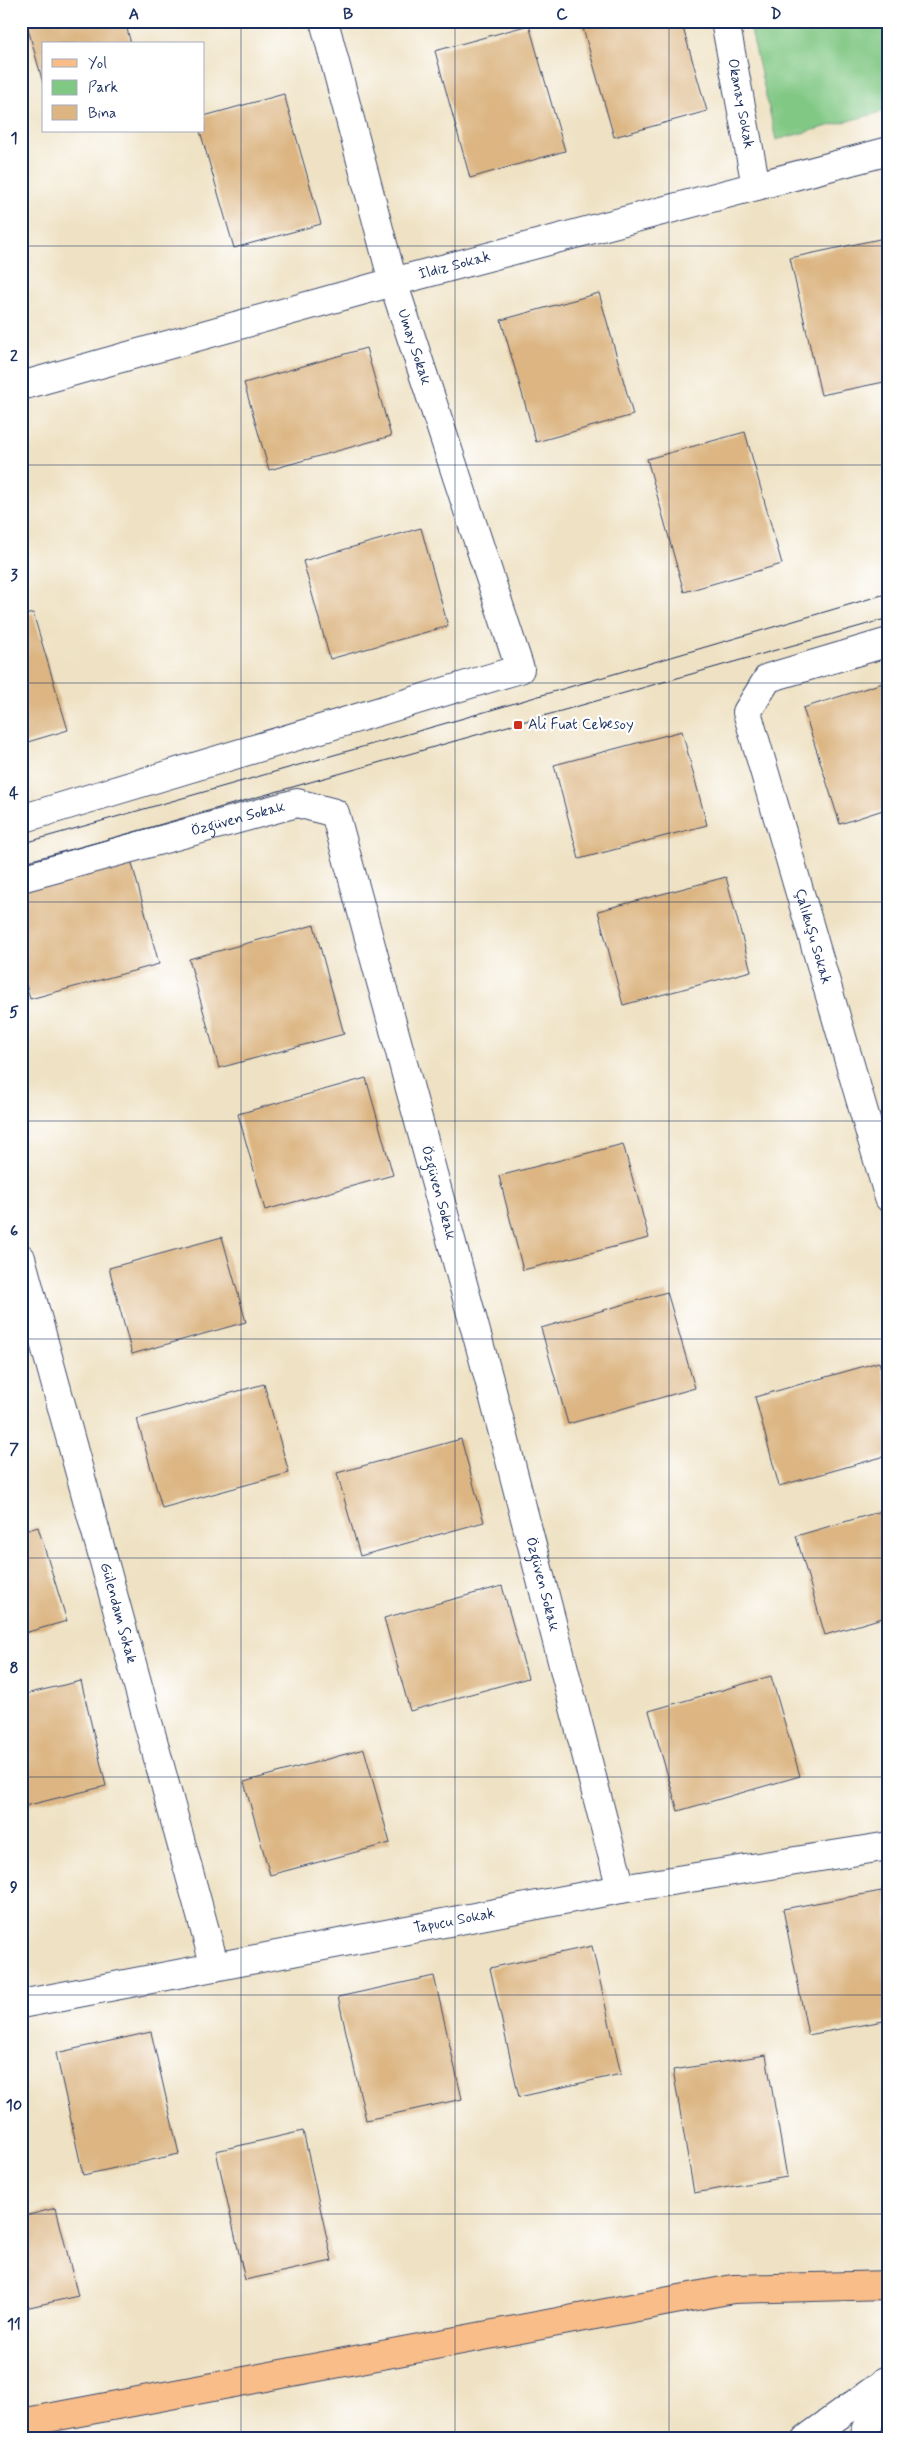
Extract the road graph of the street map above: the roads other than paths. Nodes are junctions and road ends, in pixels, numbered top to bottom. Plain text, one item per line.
1 (324, 21) edge
2 (725, 21) edge
3 (889, 151) edge
4 (756, 186) junction
5 (393, 282) junction
6 (21, 386) edge
7 (889, 642) edge
8 (21, 819) edge
9 (21, 878) edge
10 (889, 1198) edge
11 (21, 1258) edge
12 (889, 1846) edge
13 (621, 1889) junction
14 (215, 1966) junction
15 (21, 2004) edge
16 (889, 2285) edge
17 (887, 2377) edge
18 (21, 2423) edge
19 (806, 2439) edge
20 (863, 2439) edge

1 - 5 street, Umay Sokak
2 - 4 street, Okanay Sokak
3 - 4 street, İldiz Sokak
4 - 5 street, İldiz Sokak
5 - 6 street, İldiz Sokak
5 - 8 street, Umay Sokak
7 - 10 street, Çalıkuşu Sokak
9 - 13 street, Özgüven Sokak
11 - 14 street, Gülendam Sokak
12 - 13 street, Tapucu Sokak
13 - 14 street, Tapucu Sokak
14 - 15 street, Tapucu Sokak
16 - 18 main road
17 - 19 street
17 - 20 street

